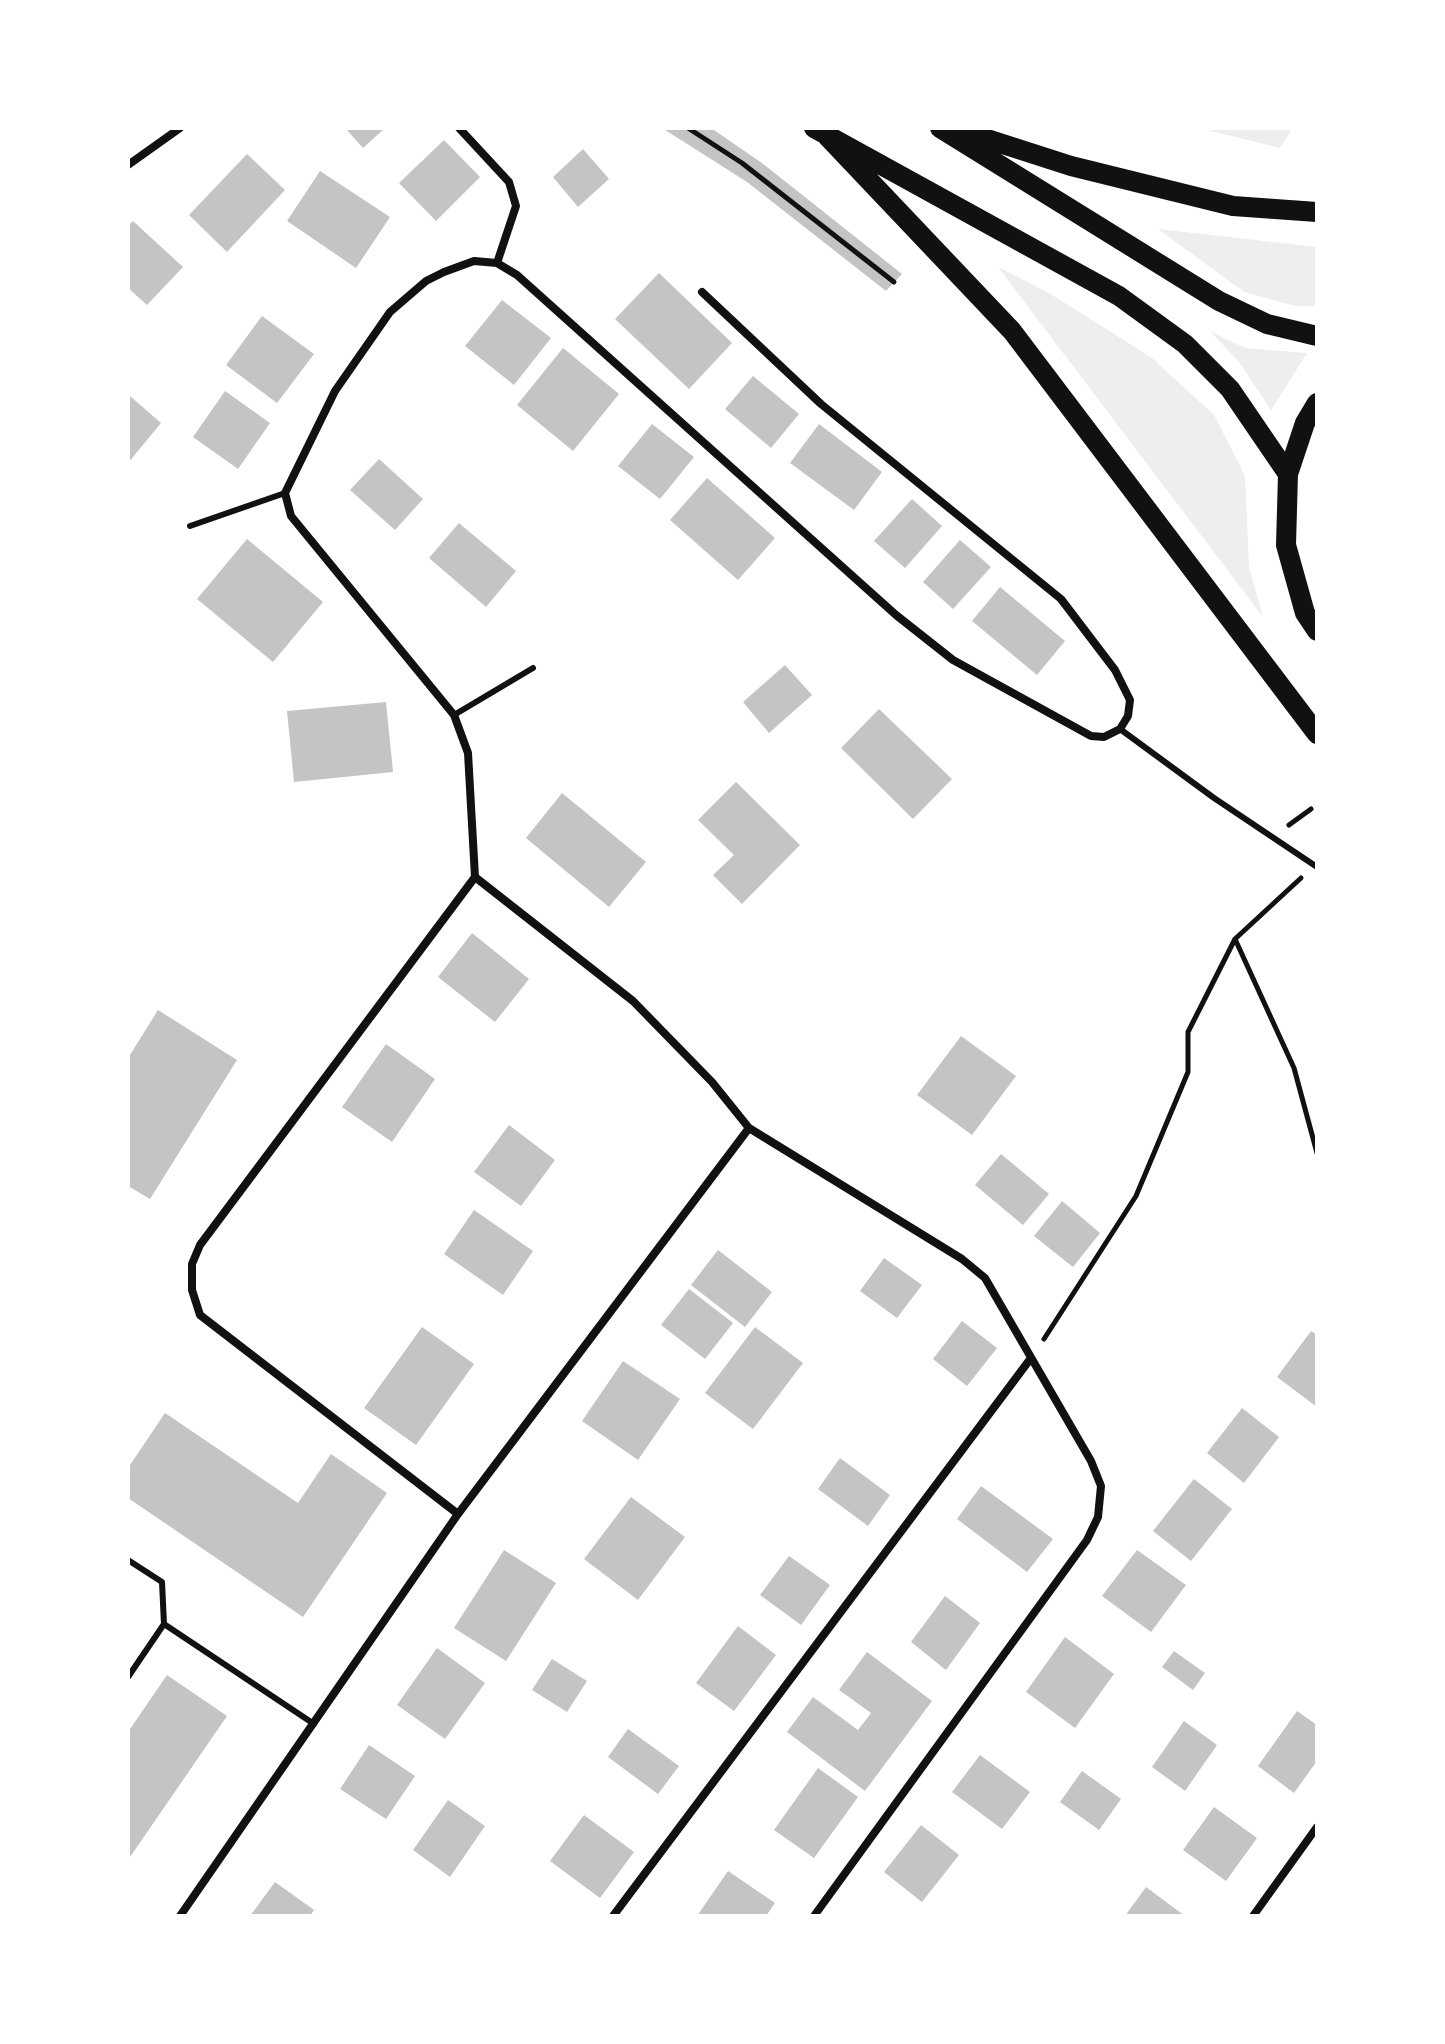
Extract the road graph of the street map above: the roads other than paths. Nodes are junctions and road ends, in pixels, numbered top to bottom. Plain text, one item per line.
1 (180, 128) edge
2 (459, 128) edge
3 (940, 128) edge
4 (953, 128) edge
5 (821, 132) edge
6 (128, 165) edge
7 (1317, 212) edge
8 (497, 263) junction
9 (702, 292) dead end
10 (1317, 336) edge
11 (1317, 403) edge
12 (1288, 474) junction
13 (285, 493) junction
14 (190, 526) dead end
15 (1317, 631) edge
16 (533, 668) dead end
17 (454, 715) junction
18 (1120, 729) junction
19 (1317, 734) edge
20 (1315, 867) edge
21 (475, 877) junction
22 (749, 1128) junction
23 (1031, 1358) junction
24 (458, 1514) junction
25 (128, 1560) edge
26 (164, 1624) junction
27 (128, 1677) edge
28 (314, 1724) junction
29 (1317, 1827) edge
30 (180, 1916) edge
31 (613, 1916) edge
32 (814, 1916) edge
33 (1253, 1916) edge

1 - 6 street
2 - 8 street
3 - 10 main road
4 - 7 main road
5 - 12 main road
5 - 19 main road
8 - 13 street
8 - 18 street
9 - 18 street
11 - 12 main road
12 - 15 main road
13 - 14 lane
13 - 17 street
16 - 17 lane
17 - 21 street
18 - 20 lane
21 - 22 street
21 - 24 street
22 - 23 street
22 - 24 street
23 - 31 street
23 - 32 street
24 - 28 street
25 - 26 lane
26 - 27 lane
26 - 28 lane
28 - 30 street
29 - 33 street

